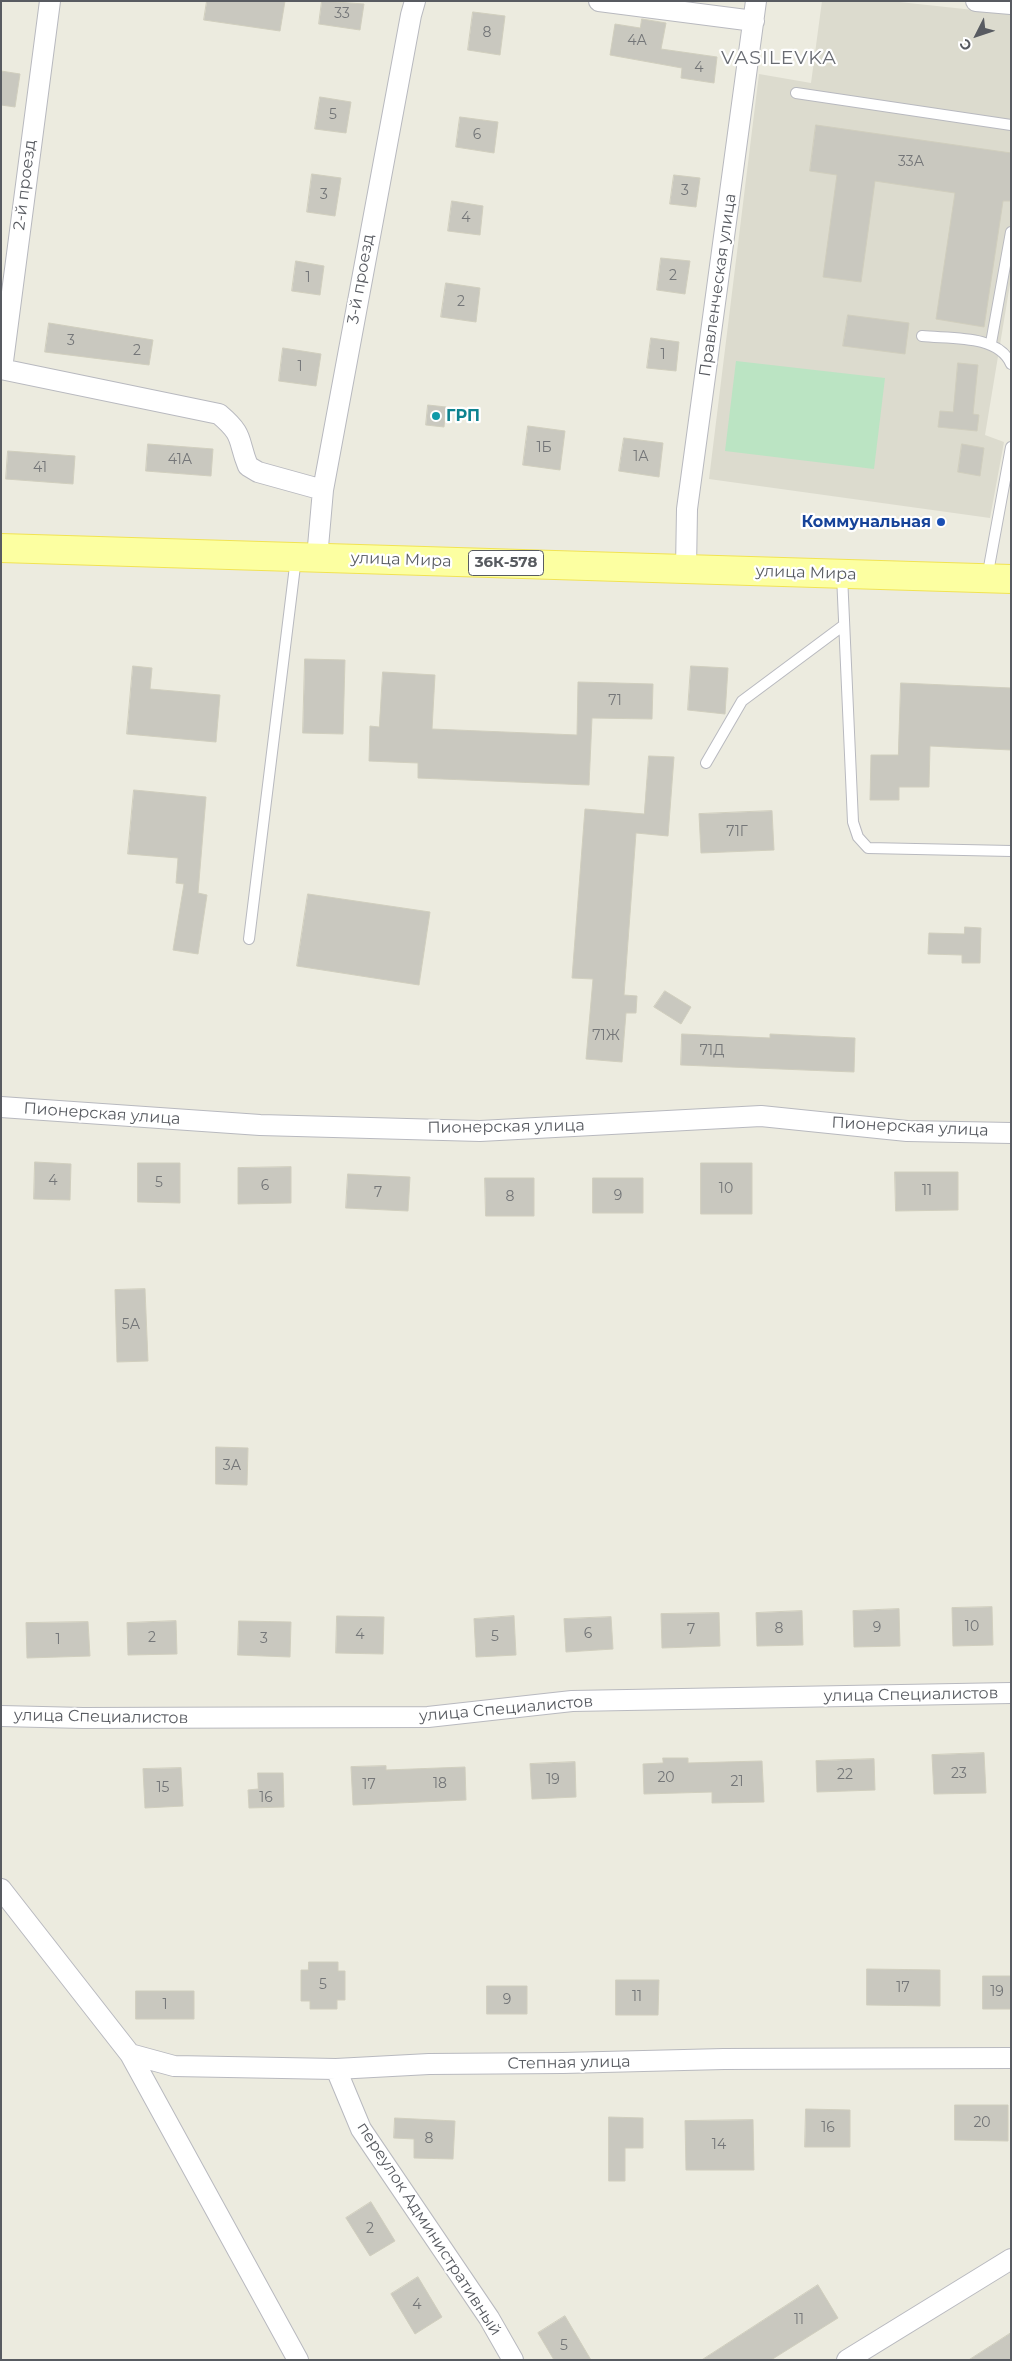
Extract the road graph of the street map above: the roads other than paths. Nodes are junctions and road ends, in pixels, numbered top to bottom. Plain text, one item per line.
1 (50, 1) edge
2 (415, 1) edge
3 (599, 1) edge
4 (756, 1) edge
5 (976, 1) edge
6 (1011, 4) edge
7 (754, 21) junction
8 (796, 93) dead end
9 (1011, 125) edge
10 (1011, 232) edge
11 (922, 336) dead end
12 (990, 343) junction
13 (1011, 364) edge
14 (2, 369) edge
15 (1011, 447) edge
16 (323, 490) junction
17 (1, 548) edge
18 (306, 557) junction
19 (686, 569) junction
20 (842, 574) junction
21 (999, 579) edge
22 (844, 625) junction
23 (706, 763) dead end
24 (1011, 851) edge
25 (249, 939) dead end
26 (1, 1107) edge
27 (1011, 1133) edge
28 (1011, 1693) edge
29 (1, 1716) edge
30 (1, 1889) edge
31 (130, 2054) junction
32 (1011, 2058) edge
33 (336, 2069) junction
34 (1011, 2259) edge
35 (298, 2360) edge
36 (513, 2360) edge
37 (847, 2360) edge

1 - 14 street, 2-й проезд
2 - 16 street, 3-й проезд
3 - 7 street
4 - 7 street, Правленческая улица
5 - 6 street
7 - 19 street, Правленческая улица
8 - 9 lane
10 - 12 lane
11 - 12 lane
12 - 13 lane
14 - 16 street
15 - 21 lane
16 - 18 street, 3-й проезд
17 - 18 main road, улица Мира / 36К-578
18 - 19 main road, улица Мира / 36К-578
18 - 25 lane
19 - 20 main road, улица Мира / 36К-578
20 - 21 main road, улица Мира / 36К-578
20 - 22 lane
22 - 23 lane
22 - 24 lane
26 - 27 street, Пионерская улица
28 - 29 street, улица Специалистов
30 - 31 street
31 - 33 street, Степная улица
31 - 35 street
32 - 33 street, Степная улица
33 - 36 street, переулок Административный
34 - 37 street

